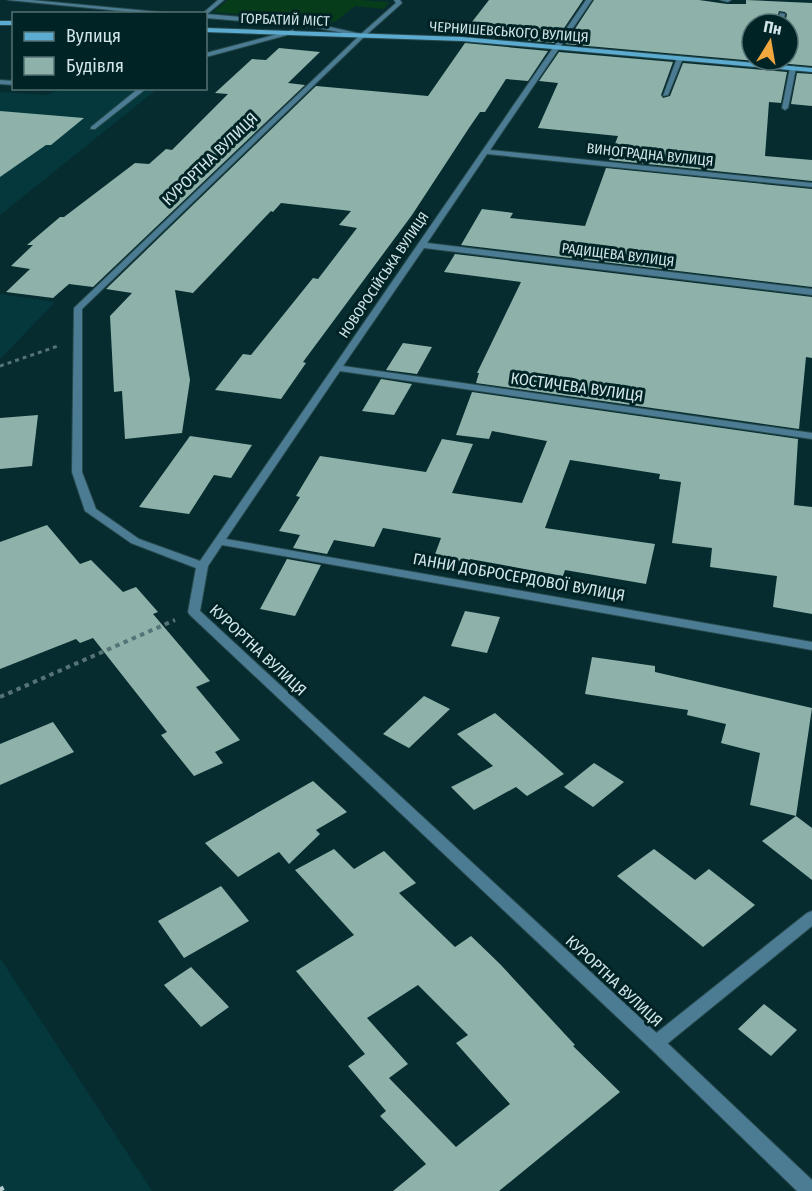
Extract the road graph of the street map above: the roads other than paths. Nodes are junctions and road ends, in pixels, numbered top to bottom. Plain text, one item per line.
1 (11, 0) edge
2 (221, 0) edge
3 (396, 0) edge
4 (589, 0) edge
5 (723, 0) edge
6 (728, 0) edge
7 (154, 12) edge
8 (207, 13) edge
9 (207, 15) edge
10 (207, 30) edge
11 (293, 33) junction
12 (363, 35) junction
13 (556, 47) junction
14 (207, 55) edge
15 (680, 58) junction
16 (740, 61) edge
17 (792, 72) edge
18 (141, 90) edge
19 (665, 95) dead end
20 (785, 108) dead end
21 (93, 128) dead end
22 (485, 152) junction
23 (812, 185) edge
24 (422, 244) junction
25 (812, 292) edge
26 (337, 368) junction
27 (812, 436) edge
28 (219, 541) junction
29 (202, 566) junction
30 (812, 646) edge
31 (812, 917) edge
32 (656, 1043) junction
33 (810, 1191) edge

1 - 7 street
2 - 8 street
3 - 12 street, КУРОРТНА ВУЛИЦЯ
4 - 13 street, НОВОРОСІЙСЬКА ВУЛИЦЯ
5 - 6 street
9 - 12 street, ЧЕРНИШЕВСЬКОГО ВУЛИЦЯ
10 - 11 street, ГОРБАТИЙ МІСТ
11 - 12 street, ГОРБАТИЙ МІСТ
11 - 14 street
12 - 13 street, ЧЕРНИШЕВСЬКОГО ВУЛИЦЯ
12 - 29 street, КУРОРТНА ВУЛИЦЯ
13 - 15 street, ЧЕРНИШЕВСЬКОГО ВУЛИЦЯ
13 - 22 street, НОВОРОСІЙСЬКА ВУЛИЦЯ
15 - 16 street, ЧЕРНИШЕВСЬКОГО ВУЛИЦЯ
15 - 19 street
17 - 20 street
18 - 21 street
22 - 23 street, ВИНОГРАДНА ВУЛИЦЯ
22 - 24 street, НОВОРОСІЙСЬКА ВУЛИЦЯ
24 - 25 street, РАДИЩЕВА ВУЛИЦЯ
24 - 26 street, НОВОРОСІЙСЬКА ВУЛИЦЯ
26 - 27 street, КОСТИЧЕВА ВУЛИЦЯ
26 - 28 street, НОВОРОСІЙСЬКА ВУЛИЦЯ
28 - 29 street, НОВОРОСІЙСЬКА ВУЛИЦЯ
28 - 30 street, ГАННИ ДОБРОСЕРДОВОЇ ВУЛИЦЯ
29 - 32 street, КУРОРТНА ВУЛИЦЯ
31 - 32 street
32 - 33 street, КУРОРТНА ВУЛИЦЯ

